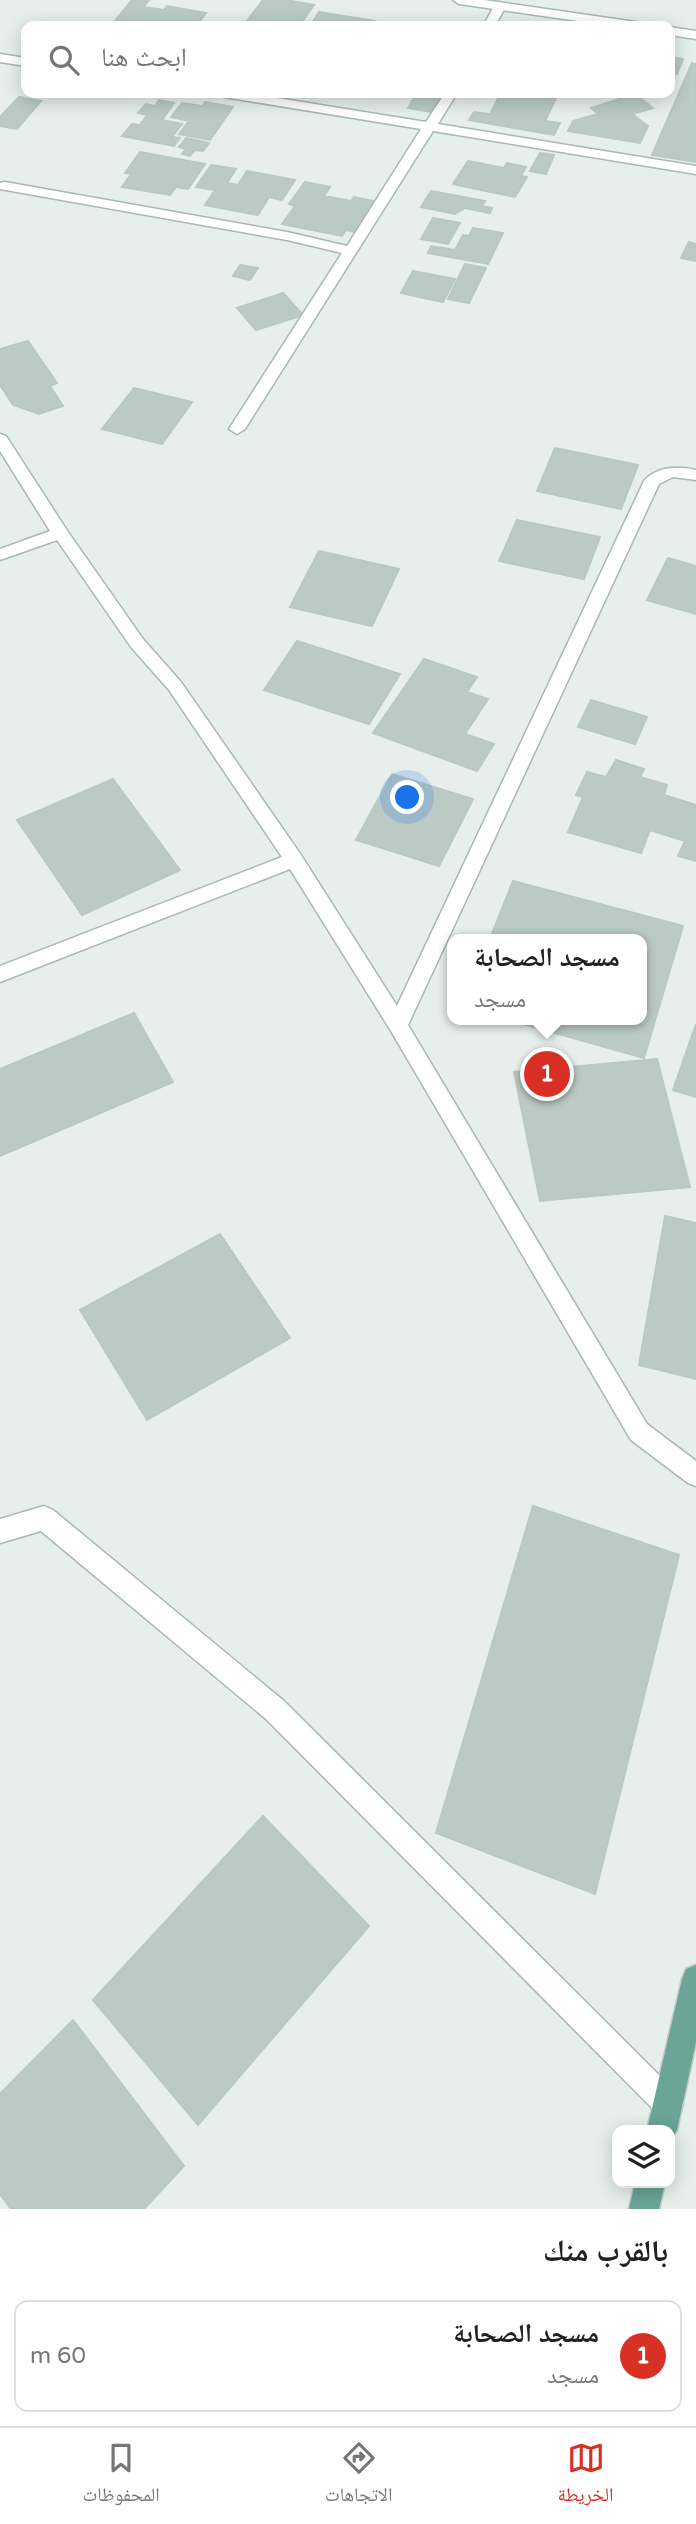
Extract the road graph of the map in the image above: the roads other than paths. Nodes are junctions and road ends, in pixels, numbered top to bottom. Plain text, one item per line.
1 (459, 0) edge
2 (500, 6) junction
3 (492, 21) edge
4 (602, 21) edge
5 (675, 32) edge
6 (696, 35) edge
7 (0, 58) edge
8 (21, 61) edge
9 (258, 98) edge
10 (448, 98) edge
11 (433, 125) junction
12 (696, 170) edge
13 (5, 186) dead end
14 (350, 251) junction
15 (237, 429) dead end
16 (0, 439) edge
17 (696, 475) edge
18 (60, 533) junction
19 (0, 555) edge
20 (294, 860) junction
21 (0, 974) edge
22 (398, 1025) junction
23 (696, 1475) edge
24 (0, 1531) edge
25 (696, 1979) edge
26 (665, 2117) edge
27 (649, 2188) edge
28 (644, 2209) edge

1 - 2 street
2 - 3 street
2 - 4 street
5 - 6 street
7 - 8 street
9 - 11 street
10 - 11 street
11 - 12 street
11 - 14 street
13 - 14 street
14 - 15 street
16 - 18 street
17 - 22 street
18 - 19 street
18 - 20 street
20 - 21 street
20 - 22 street
22 - 23 street
24 - 26 street
25 - 26 main road
27 - 28 main road

